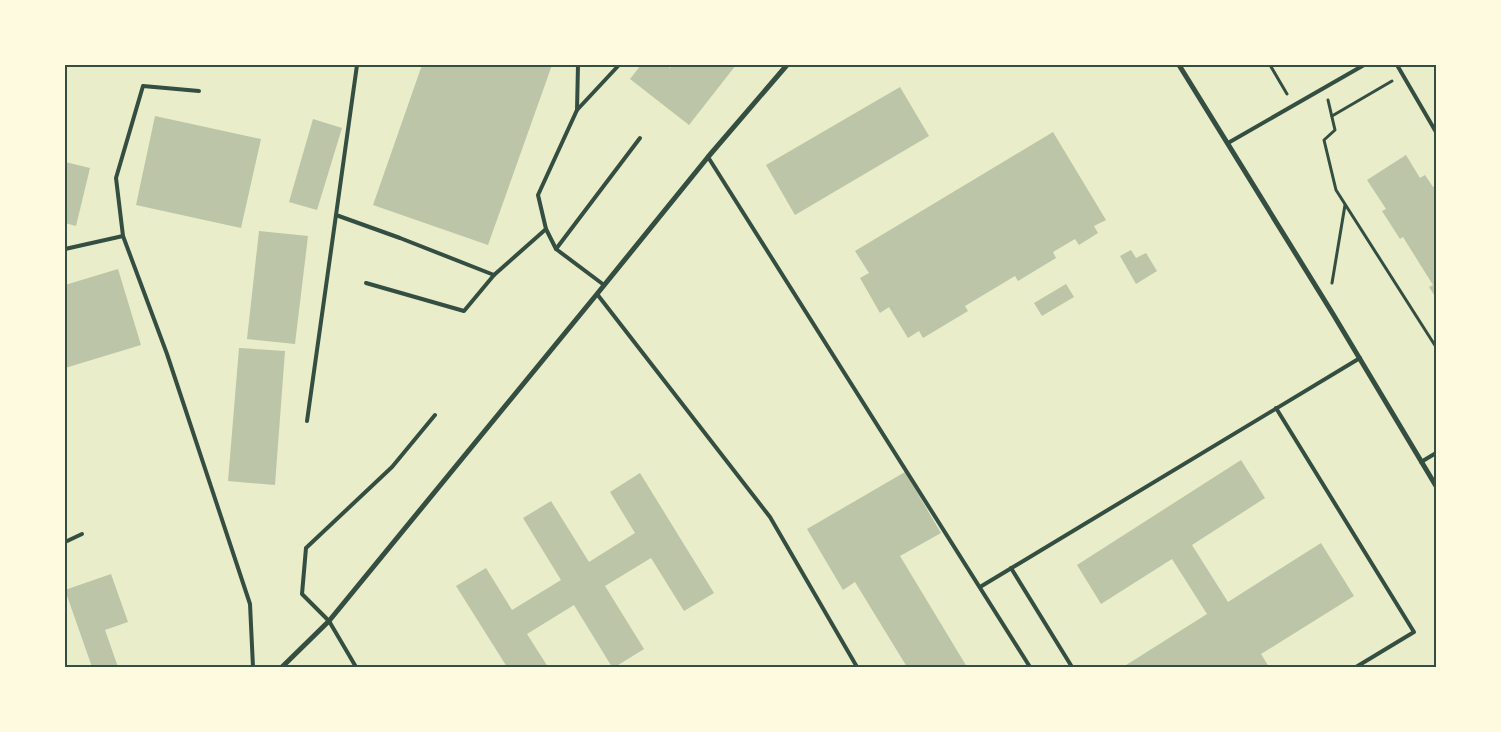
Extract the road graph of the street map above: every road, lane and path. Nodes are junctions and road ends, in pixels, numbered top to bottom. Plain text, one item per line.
1 (357, 65) edge
2 (578, 65) edge
3 (619, 65) edge
4 (787, 65) edge
5 (1179, 65) edge
6 (1270, 65) edge
7 (1364, 65) edge
8 (1398, 65) edge
9 (1403, 75) junction
10 (1325, 87) junction
11 (199, 91) dead end
12 (1294, 105) junction
13 (577, 110) junction
14 (1332, 116) junction
15 (1436, 132) edge
16 (640, 138) dead end
17 (1228, 143) junction
18 (708, 156) junction
19 (1346, 205) junction
20 (336, 215) junction
21 (546, 230) junction
22 (123, 236) junction
23 (65, 249) edge
24 (556, 249) junction
25 (494, 275) junction
26 (366, 283) dead end
27 (604, 285) junction
28 (1332, 285) dead end
29 (597, 294) junction
30 (1436, 347) edge
31 (1360, 358) junction
32 (1276, 408) junction
33 (435, 414) dead end
34 (307, 421) dead end
35 (1436, 453) edge
36 (1421, 462) junction
37 (1436, 486) edge
38 (82, 534) dead end
39 (65, 542) edge
40 (1011, 568) junction
41 (980, 587) junction
42 (329, 621) junction
43 (253, 667) edge
44 (282, 667) edge
45 (356, 667) edge
46 (857, 667) edge
47 (1030, 667) edge
48 (1072, 667) edge
49 (1356, 667) edge

1 - 20 lane
2 - 13 lane
3 - 13 lane
4 - 18 street
5 - 17 street
6 - 12 path
7 - 10 lane
8 - 9 lane
9 - 14 path
9 - 15 lane
10 - 12 lane
10 - 14 path
11 - 22 lane
12 - 17 lane
13 - 21 lane
14 - 19 path
16 - 24 lane
17 - 31 street
18 - 27 street
18 - 41 lane
19 - 28 path
19 - 30 path
20 - 25 lane
20 - 34 lane
21 - 24 lane
21 - 25 lane
22 - 23 lane
22 - 43 lane
24 - 27 lane
25 - 26 lane
27 - 29 street
29 - 42 street
29 - 46 lane
31 - 32 lane
31 - 36 street
32 - 40 lane
32 - 49 lane
33 - 42 lane
35 - 36 lane
36 - 37 street
38 - 39 lane
40 - 41 lane
40 - 48 lane
41 - 47 lane
42 - 44 street
42 - 45 lane

